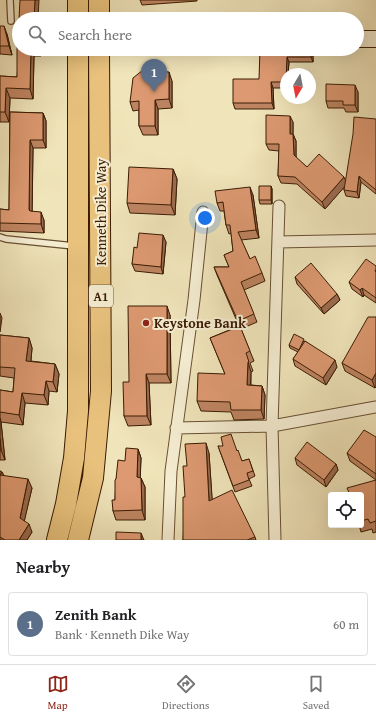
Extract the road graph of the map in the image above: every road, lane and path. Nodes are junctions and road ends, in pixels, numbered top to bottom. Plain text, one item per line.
1 (10, 0) edge
2 (78, 0) edge
3 (99, 0) edge
4 (78, 12) edge
5 (99, 12) edge
6 (11, 21) dead end
7 (364, 38) edge
8 (376, 38) edge
9 (78, 56) edge
10 (99, 56) edge
11 (279, 206) dead end
12 (203, 212) dead end
13 (0, 237) edge
14 (376, 240) edge
15 (278, 242) junction
16 (78, 249) junction
17 (101, 252) junction
18 (376, 408) edge
19 (272, 426) junction
20 (176, 428) junction
21 (57, 540) edge
22 (78, 540) edge
23 (168, 540) edge
24 (275, 540) edge

1 - 6 lane
2 - 4 highway
3 - 5 highway
7 - 8 main road
9 - 16 highway, Kenneth Dike Way / A1
10 - 17 highway, Kenneth Dike Way / A1
11 - 15 street
12 - 20 street
13 - 16 lane
14 - 15 street
15 - 19 street
16 - 17 highway
16 - 21 highway, Kenneth Dike Way / A1
17 - 22 highway, Kenneth Dike Way / A1
18 - 19 street
19 - 20 street
19 - 24 street
20 - 23 street

